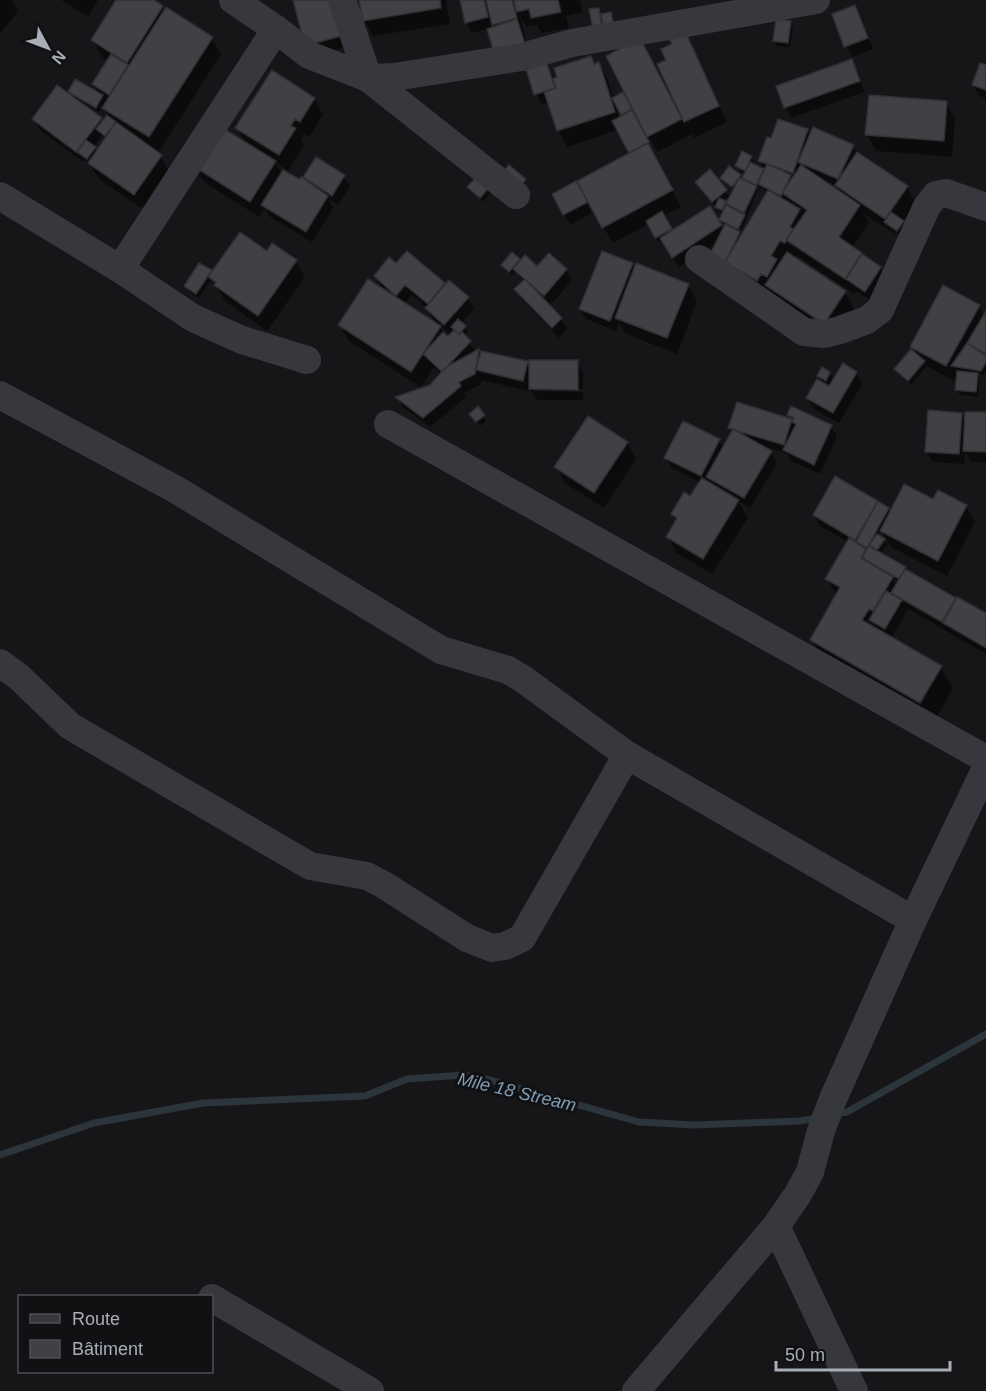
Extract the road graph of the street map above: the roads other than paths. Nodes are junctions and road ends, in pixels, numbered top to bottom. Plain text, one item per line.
1 (233, 0) edge
2 (342, 0) edge
3 (816, 0) edge
4 (276, 29) junction
5 (368, 78) junction
6 (516, 195) dead end
7 (0, 196) edge
8 (986, 207) edge
9 (699, 259) dead end
10 (120, 268) junction
11 (307, 360) dead end
12 (0, 395) edge
13 (388, 424) dead end
14 (0, 663) edge
15 (627, 755) junction
16 (986, 759) edge
17 (986, 768) edge
18 (913, 920) junction
19 (776, 1226) junction
20 (213, 1299) edge
21 (370, 1391) edge
22 (636, 1391) edge
23 (854, 1391) edge

1 - 4 street
2 - 5 street
3 - 5 street
4 - 5 street
4 - 10 street
5 - 6 street
7 - 10 street
8 - 9 street
10 - 11 street
12 - 15 street
13 - 16 street
14 - 15 street
15 - 18 street
17 - 18 street
18 - 19 street
19 - 22 street
19 - 23 street
20 - 21 street

